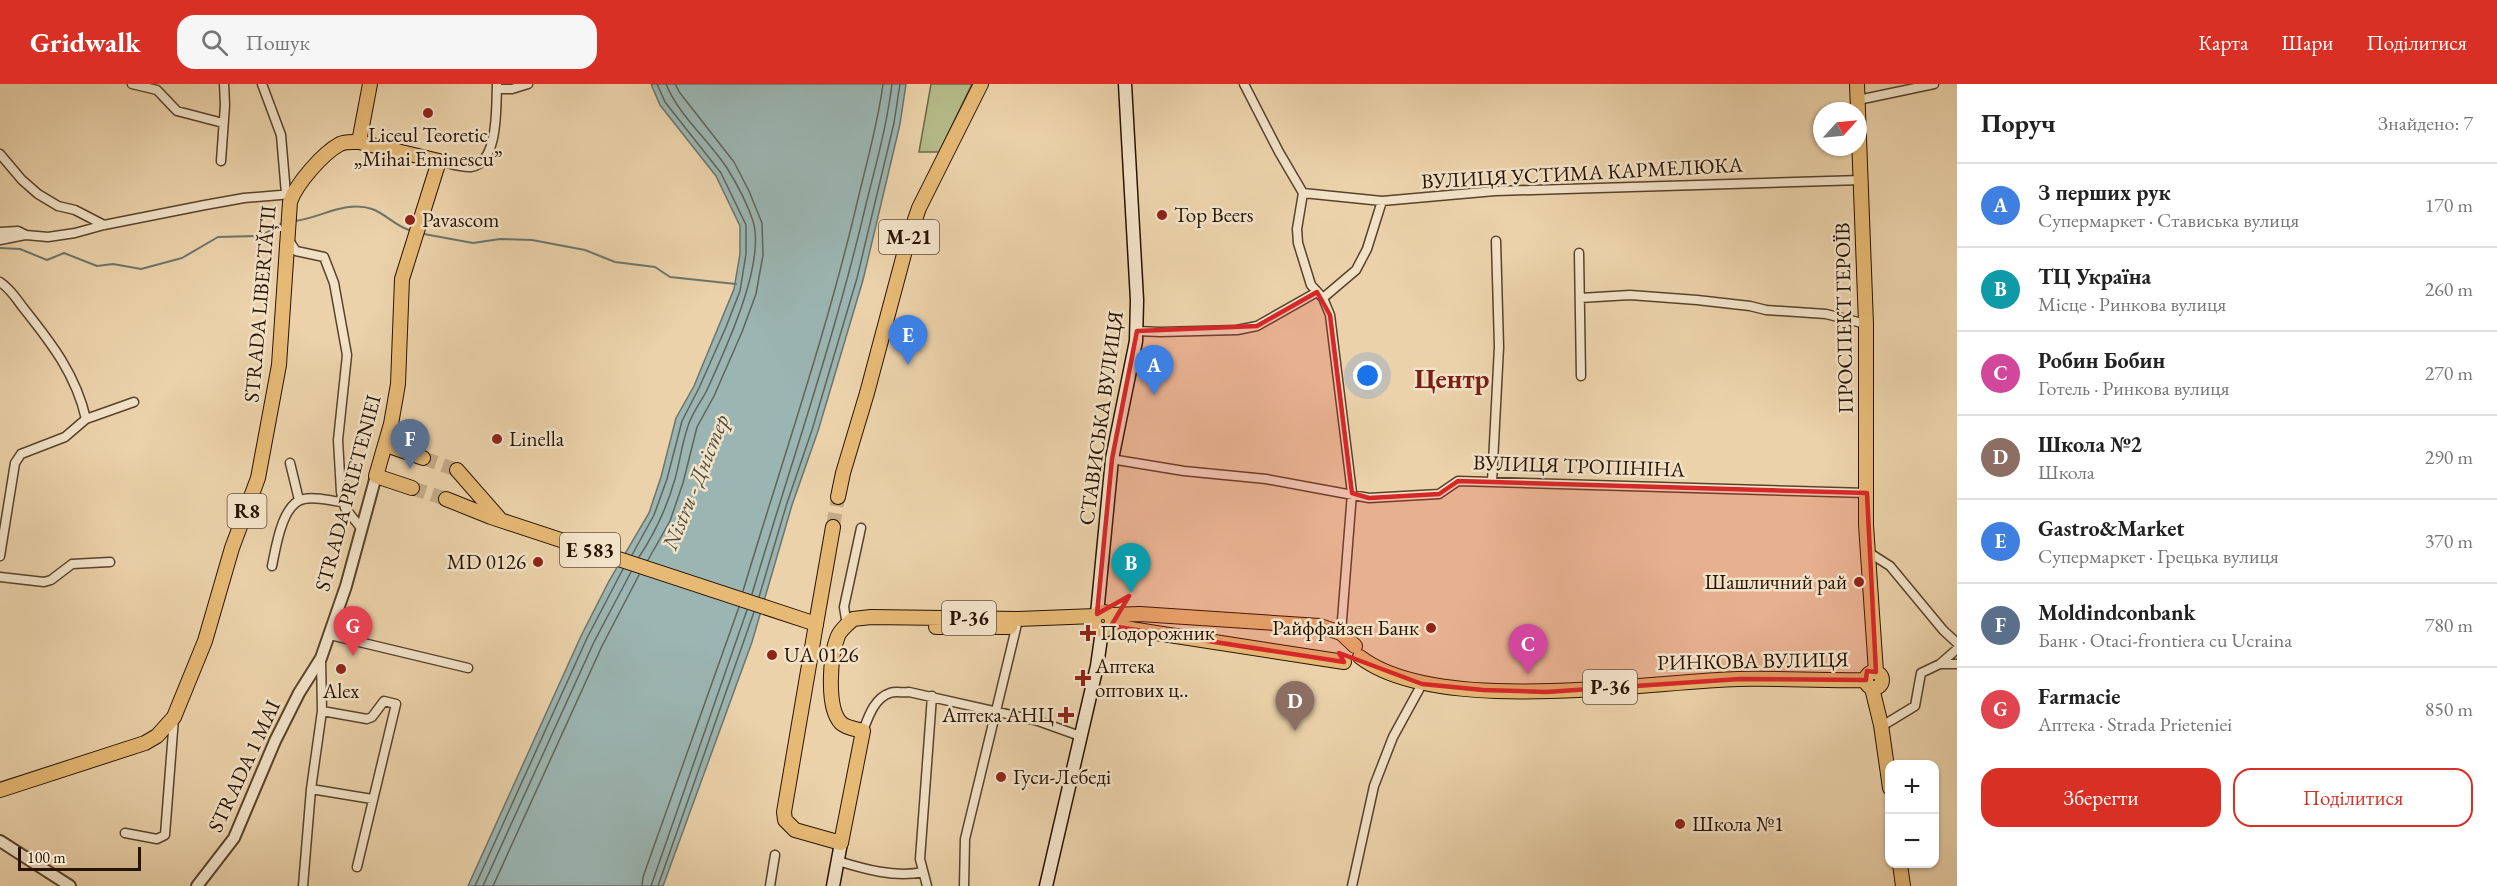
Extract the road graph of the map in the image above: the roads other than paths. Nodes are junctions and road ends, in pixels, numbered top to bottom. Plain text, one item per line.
1 (132, 84) edge
2 (224, 84) edge
3 (262, 84) edge
4 (370, 84) edge
5 (528, 84) edge
6 (981, 84) edge
7 (1125, 84) edge
8 (1132, 84) edge
9 (1244, 84) edge
10 (1857, 84) edge
11 (1934, 84) edge
12 (497, 87) edge
13 (1858, 100) junction
14 (223, 123) junction
15 (359, 142) junction
16 (0, 154) edge
17 (221, 161) dead end
18 (439, 161) junction
19 (1862, 180) junction
20 (1303, 193) junction
21 (289, 194) junction
22 (1382, 201) junction
23 (104, 225) junction
24 (0, 232) edge
25 (26, 235) junction
26 (287, 236) junction
27 (0, 240) edge
28 (1496, 241) dead end
29 (1579, 253) dead end
30 (0, 282) edge
31 (1320, 295) junction
32 (1580, 298) junction
33 (1866, 324) junction
34 (1140, 331) junction
35 (1581, 376) dead end
36 (134, 402) dead end
37 (86, 419) junction
38 (386, 445) junction
39 (423, 458) tunnel mouth
40 (1117, 460) junction
41 (290, 463) dead end
42 (457, 470) tunnel mouth
43 (376, 476) junction
44 (1492, 482) junction
45 (412, 488) tunnel mouth
46 (1352, 493) junction
47 (1867, 493) junction
48 (838, 497) tunnel mouth
49 (446, 499) tunnel mouth
50 (299, 500) junction
51 (342, 502) junction
52 (501, 519) junction
53 (833, 527) tunnel mouth
54 (361, 528) junction
55 (861, 528) dead end
56 (1867, 551) junction
57 (0, 556) edge
58 (110, 562) dead end
59 (272, 566) dead end
60 (0, 577) edge
61 (1102, 620) junction
62 (1018, 623) junction
63 (816, 624) junction
64 (847, 625) junction
65 (1341, 633) junction
66 (330, 635) junction
67 (1957, 642) edge
68 (1957, 649) edge
69 (1358, 652) junction
70 (321, 658) junction
71 (1940, 664) junction
72 (1957, 664) edge
73 (468, 668) dead end
74 (1873, 681) junction
75 (1422, 684) junction
76 (932, 696) junction
77 (322, 711) junction
78 (995, 712) junction
79 (174, 717) junction
80 (1887, 723) junction
81 (863, 731) junction
82 (1080, 736) junction
83 (1886, 760) edge
84 (1892, 760) edge
85 (311, 789) junction
86 (0, 790) edge
87 (372, 800) junction
88 (126, 832) dead end
89 (0, 841) edge
90 (841, 843) junction
91 (775, 855) dead end
92 (838, 861) junction
93 (357, 867) dead end
94 (1901, 868) edge
95 (1907, 868) edge
96 (923, 872) junction
97 (70, 886) edge
98 (197, 886) edge
99 (303, 886) edge
100 (770, 886) edge
101 (834, 886) edge
102 (927, 886) edge
103 (964, 886) edge
104 (1046, 886) edge
105 (1352, 886) edge
106 (1904, 886) edge
107 (1909, 886) edge

1 - 14 street
2 - 14 street
3 - 21 street
4 - 15 main road
5 - 12 street
6 - 48 main road, М-21
7 - 34 main road, СТАВИСЬКА ВУЛИЦЯ
8 - 34 main road, СТАВИСЬКА ВУЛИЦЯ
9 - 20 street
10 - 13 main road, ПРОСПЕКТ ГЕРОЇВ
11 - 13 street
12 - 18 street
13 - 19 main road, ПРОСПЕКТ ГЕРОЇВ
14 - 17 street
15 - 18 main road
15 - 21 main road, STRADA LIBERTĂȚII
16 - 23 street
18 - 38 main road, STRADA PRIETENIEI
19 - 22 street, ВУЛИЦЯ УСТИМА КАРМЕЛЮКА
19 - 33 main road, ПРОСПЕКТ ГЕРОЇВ
20 - 22 street, ВУЛИЦЯ УСТИМА КАРМЕЛЮКА
20 - 31 street
21 - 23 street
21 - 26 main road, STRADA LIBERTĂȚII / R8
22 - 31 street
23 - 25 street
24 - 25 street
25 - 27 street
26 - 51 street
26 - 79 main road, STRADA LIBERTĂȚII / R8
28 - 44 street
29 - 32 street
30 - 37 street
31 - 34 street
31 - 46 street
32 - 33 street
32 - 35 street
33 - 47 main road, ПРОСПЕКТ ГЕРОЇВ
34 - 40 main road, СТАВИСЬКА ВУЛИЦЯ
34 - 61 main road, СТАВИСЬКА ВУЛИЦЯ
36 - 37 street
37 - 57 street
38 - 39 main road
38 - 43 main road, STRADA PRIETENIEI
40 - 46 street, ВУЛИЦЯ ТРОПІНІНА
40 - 61 main road, СТАВИСЬКА ВУЛИЦЯ
41 - 50 street
42 - 52 main road, E 583
43 - 45 main road
43 - 54 street, STRADA PRIETENIEI
44 - 46 street, ВУЛИЦЯ ТРОПІНІНА
44 - 47 street, ВУЛИЦЯ ТРОПІНІНА
46 - 65 street
47 - 56 main road, ПРОСПЕКТ ГЕРОЇВ
49 - 52 main road, E 583
50 - 51 street
50 - 59 street
51 - 54 street
52 - 63 main road, E 583
53 - 63 main road
54 - 66 street, STRADA PRIETENIEI
55 - 64 street
56 - 67 street
56 - 74 main road, ПРОСПЕКТ ГЕРОЇВ
58 - 60 street
61 - 62 main road, РИНКОВА ВУЛИЦЯ / Р-36
61 - 65 main road, РИНКОВА ВУЛИЦЯ / Р-36
61 - 69 main road, РИНКОВА ВУЛИЦЯ / Р-36
61 - 82 main road, СТАВИСЬКА ВУЛИЦЯ
62 - 64 main road, РИНКОВА ВУЛИЦЯ / Р-36
62 - 78 street
63 - 90 main road
64 - 81 main road
65 - 69 main road, РИНКОВА ВУЛИЦЯ / Р-36
66 - 70 street, STRADA PRIETENIEI
66 - 73 street
68 - 71 street
69 - 75 main road, РИНКОВА ВУЛИЦЯ / Р-36
70 - 77 street, STRADA PRIETENIEI
70 - 98 street, STRADA 1 MAI
71 - 72 street
71 - 80 street
74 - 75 main road, РИНКОВА ВУЛИЦЯ / Р-36
74 - 80 main road, ПРОСПЕКТ ГЕРОЇВ
74 - 83 main road, ПРОСПЕКТ ГЕРОЇВ
75 - 105 street
76 - 78 street
76 - 81 street
76 - 96 street
77 - 85 street, STRADA PRIETENIEI
77 - 87 street
78 - 82 street
78 - 103 street
79 - 86 main road, STRADA LIBERTĂȚII / R8
79 - 88 street
80 - 84 main road, ПРОСПЕКТ ГЕРОЇВ
81 - 90 main road
82 - 104 main road, СТАВИСЬКА ВУЛИЦЯ
85 - 87 street
85 - 99 street, STRADA PRIETENIEI
87 - 93 street
89 - 97 street
90 - 92 main road
91 - 100 street
92 - 96 street
92 - 101 main road
94 - 106 main road
95 - 107 main road
96 - 102 street

